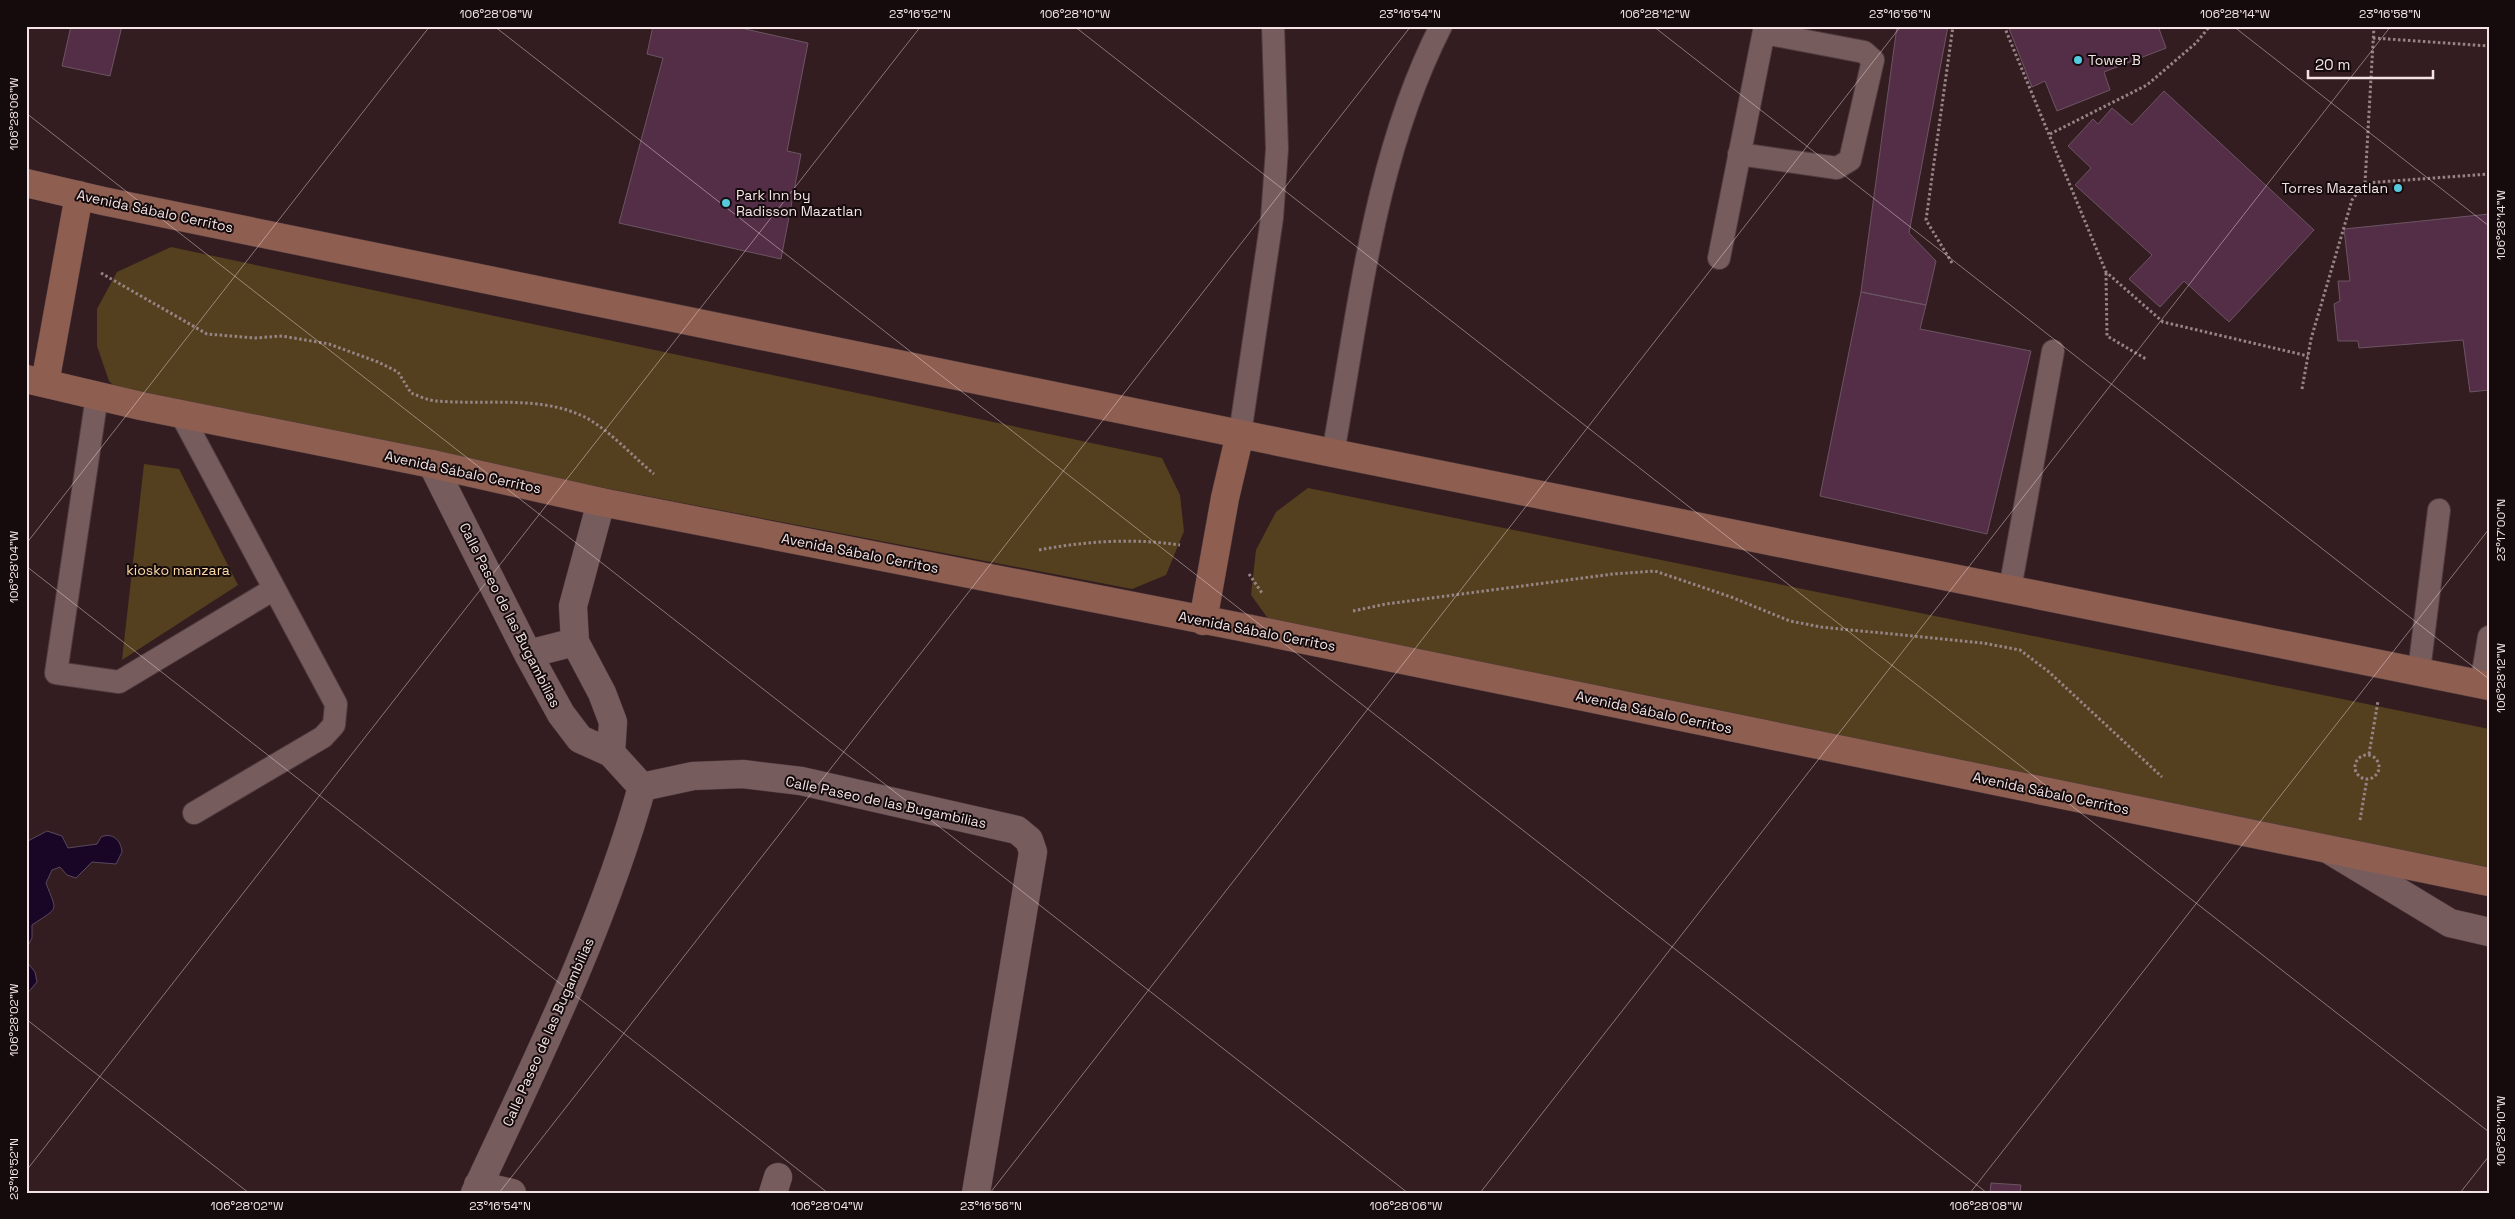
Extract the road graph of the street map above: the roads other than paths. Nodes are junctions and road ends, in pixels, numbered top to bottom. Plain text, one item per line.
1 (1273, 26) edge
2 (1441, 26) edge
3 (1765, 30) edge
4 (1739, 154) junction
5 (26, 183) edge
6 (79, 196) junction
7 (1719, 258) dead end
8 (2053, 351) dead end
9 (36, 381) edge
10 (97, 396) junction
11 (180, 414) junction
12 (1240, 434) junction
13 (1333, 453) junction
14 (432, 464) junction
15 (601, 502) junction
16 (2439, 510) dead end
17 (274, 589) junction
18 (2010, 589) junction
19 (1203, 621) junction
20 (2489, 636) edge
21 (575, 642) junction
22 (528, 654) junction
23 (2418, 671) junction
24 (2485, 685) edge
25 (611, 753) junction
26 (642, 788) junction
27 (194, 813) dead end
28 (2330, 850) junction
29 (2489, 882) edge
30 (2489, 932) edge
31 (476, 1189) edge
32 (512, 1193) edge
33 (976, 1193) edge

1 - 12 lane
2 - 13 lane
3 - 4 lane
3 - 4 lane
4 - 7 lane
5 - 6 main road, Avenida Sábalo Cerritos
6 - 9 main road
6 - 12 main road, Avenida Sábalo Cerritos
8 - 18 lane
9 - 10 main road, Avenida Sábalo Cerritos
10 - 11 main road, Avenida Sábalo Cerritos
10 - 17 lane
11 - 14 main road, Avenida Sábalo Cerritos
11 - 17 lane
12 - 13 main road, Avenida Sábalo Cerritos
12 - 19 main road
13 - 18 main road, Avenida Sábalo Cerritos
14 - 15 main road, Avenida Sábalo Cerritos
14 - 22 street, Calle Paseo de las Bugambilias
15 - 19 main road, Avenida Sábalo Cerritos
15 - 21 street
16 - 23 lane
17 - 27 lane
18 - 23 main road, Avenida Sábalo Cerritos
19 - 28 main road, Avenida Sábalo Cerritos
20 - 24 lane
21 - 22 street
21 - 25 street
22 - 25 street, Calle Paseo de las Bugambilias
23 - 24 main road, Avenida Sábalo Cerritos
25 - 26 street
26 - 31 street, Calle Paseo de las Bugambilias
26 - 33 street, Calle Paseo de las Bugambilias
28 - 29 main road, Avenida Sábalo Cerritos
28 - 30 street
31 - 32 street

